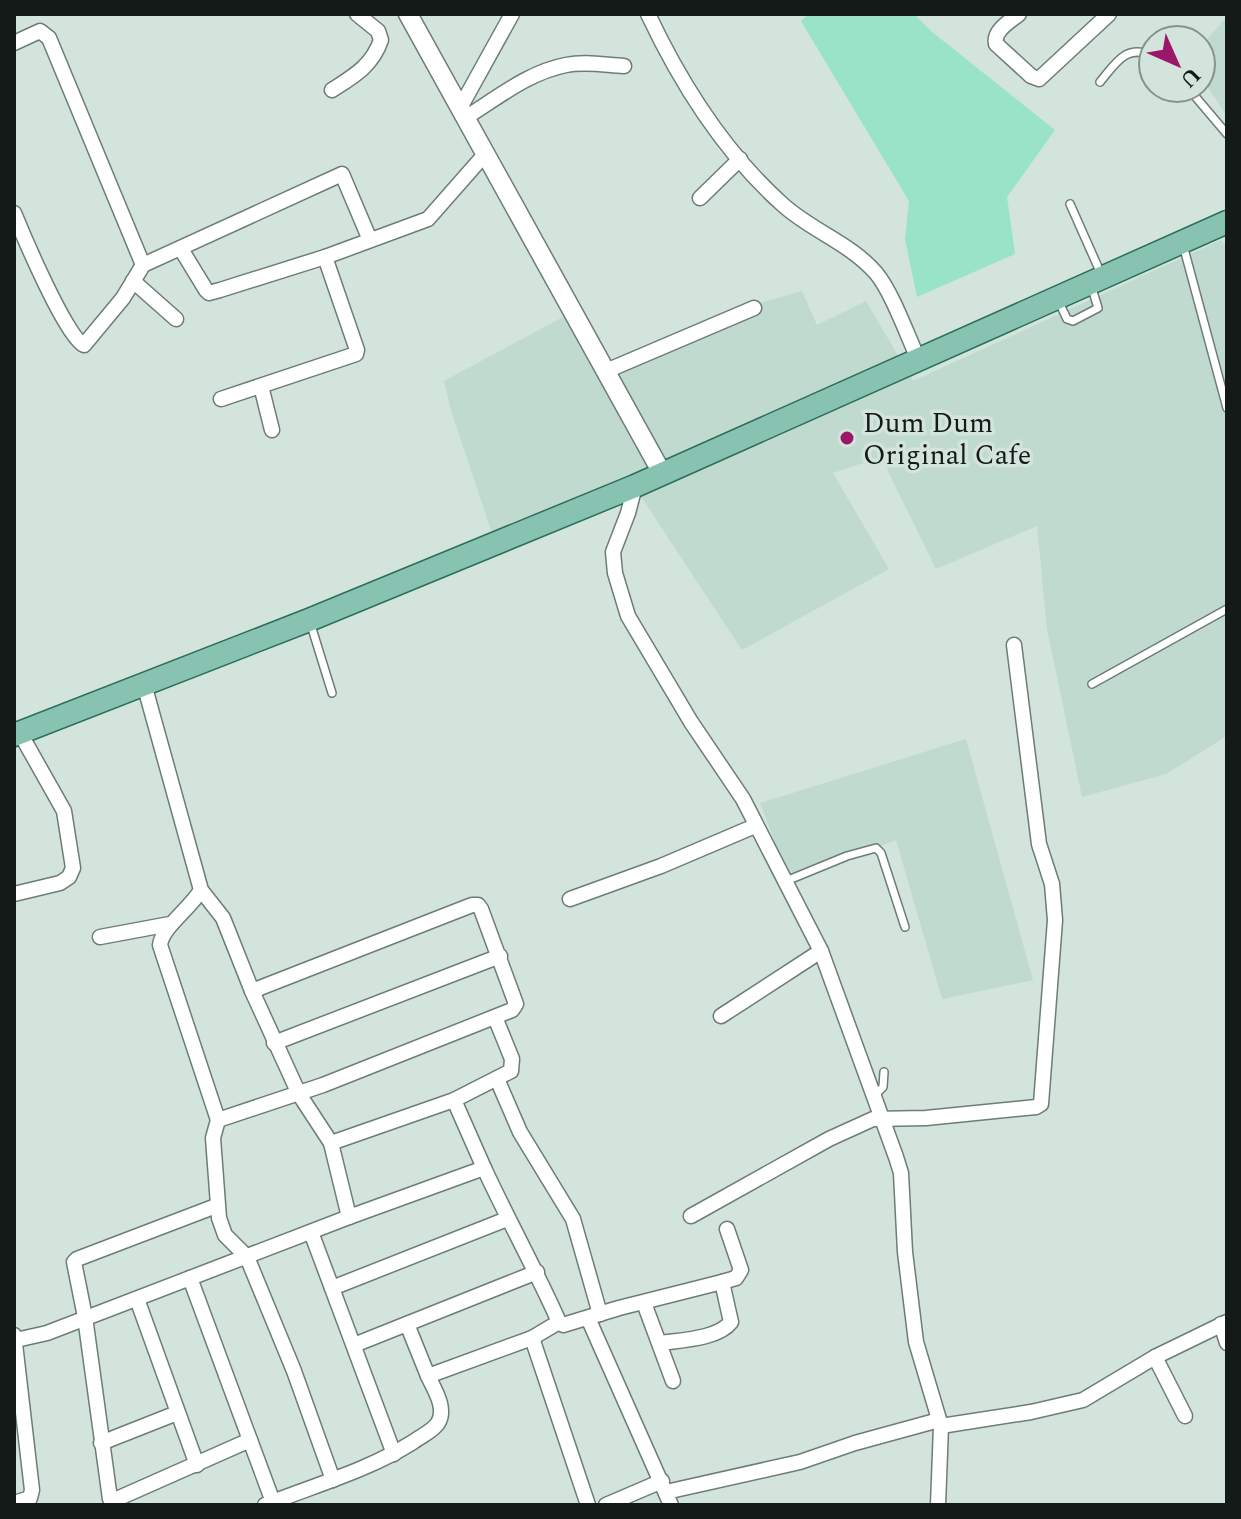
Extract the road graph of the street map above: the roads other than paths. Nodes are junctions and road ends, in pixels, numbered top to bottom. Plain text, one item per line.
1 (357, 14) edge
2 (408, 14) edge
3 (512, 14) edge
4 (648, 14) edge
5 (1019, 14) edge
6 (1109, 14) edge
7 (14, 43) edge
8 (1137, 50) edge
9 (624, 66) dead end
10 (1100, 82) dead end
11 (332, 90) dead end
12 (1202, 104) edge
13 (462, 113) junction
14 (1227, 134) edge
15 (486, 153) junction
16 (740, 159) junction
17 (700, 198) dead end
18 (1070, 204) dead end
19 (14, 213) edge
20 (1227, 222) edge
21 (370, 240) junction
22 (20, 243) edge
23 (1182, 243) junction
24 (181, 249) junction
25 (325, 257) junction
26 (143, 265) junction
27 (133, 281) junction
28 (1096, 281) junction
29 (754, 308) dead end
30 (176, 319) dead end
31 (919, 361) junction
32 (606, 371) junction
33 (261, 386) junction
34 (221, 399) dead end
35 (1227, 408) edge
36 (272, 430) dead end
37 (647, 480) junction
38 (1227, 609) edge
39 (309, 620) junction
40 (1014, 645) dead end
41 (144, 684) junction
42 (1092, 684) dead end
43 (332, 693) dead end
44 (17, 734) edge
45 (755, 826) junction
46 (785, 881) junction
47 (201, 890) junction
48 (14, 894) edge
49 (570, 899) dead end
50 (170, 924) junction
51 (905, 927) dead end
52 (100, 937) dead end
53 (821, 951) junction
54 (500, 956) junction
55 (252, 991) junction
56 (721, 1016) dead end
57 (495, 1017) junction
58 (274, 1043) junction
59 (884, 1072) dead end
60 (497, 1079) junction
61 (299, 1094) junction
62 (873, 1096) junction
63 (454, 1100) junction
64 (882, 1117) junction
65 (218, 1120) junction
66 (331, 1143) junction
67 (484, 1168) junction
68 (216, 1206) junction
69 (691, 1216) dead end
70 (349, 1217) junction
71 (507, 1219) junction
72 (727, 1229) dead end
73 (311, 1232) junction
74 (247, 1257) junction
75 (537, 1272) junction
76 (190, 1278) junction
77 (722, 1282) junction
78 (332, 1288) junction
79 (137, 1299) junction
80 (644, 1303) junction
81 (594, 1316) junction
82 (85, 1317) junction
83 (559, 1322) junction
84 (1224, 1323) edge
85 (407, 1324) junction
86 (15, 1337) edge
87 (532, 1338) junction
88 (661, 1343) junction
89 (1227, 1343) edge
90 (354, 1345) junction
91 (1155, 1357) junction
92 (428, 1376) junction
93 (673, 1381) dead end
94 (177, 1413) junction
95 (1185, 1416) dead end
96 (940, 1423) junction
97 (250, 1440) junction
98 (101, 1443) junction
99 (394, 1454) junction
100 (197, 1465) junction
101 (333, 1480) junction
102 (666, 1493) edge
103 (14, 1503) edge
104 (269, 1503) edge
105 (609, 1504) edge
106 (588, 1505) edge
107 (938, 1505) edge

1 - 11 street
2 - 13 street
3 - 13 street
4 - 16 street
5 - 6 street
7 - 26 street
8 - 10 lane
9 - 13 street
12 - 14 lane
13 - 15 street
15 - 21 street
15 - 32 street
16 - 17 street
16 - 31 street
18 - 28 lane
19 - 22 street
20 - 23 main road
21 - 24 street
21 - 25 street
22 - 27 street
23 - 28 main road
23 - 35 lane
24 - 25 street
24 - 26 street
25 - 33 street
26 - 27 street
27 - 30 street
28 - 31 main road
29 - 32 street
31 - 37 main road
32 - 37 street
33 - 34 street
33 - 36 street
37 - 39 main road
37 - 45 street
38 - 42 lane
39 - 41 main road
39 - 43 lane
40 - 64 street
41 - 44 main road
41 - 47 street
44 - 48 street
45 - 46 street
45 - 49 street
46 - 51 lane
46 - 53 street
47 - 50 street
47 - 55 street
50 - 52 street
50 - 65 street
53 - 56 street
53 - 62 street
54 - 55 street
54 - 57 street
54 - 58 street
55 - 58 street
57 - 60 street
57 - 61 street
58 - 61 street
59 - 62 lane
60 - 63 street
60 - 81 street
61 - 65 street
61 - 66 street
62 - 64 street
63 - 66 street
63 - 67 street
64 - 69 street
64 - 96 street
65 - 68 street
66 - 70 street
67 - 70 street
67 - 71 street
68 - 74 street
68 - 82 street
70 - 73 street
71 - 75 street
71 - 78 street
72 - 77 street
73 - 74 street
73 - 78 street
74 - 76 street
74 - 101 street
75 - 83 street
75 - 85 street
76 - 79 street
76 - 97 street
77 - 80 street
77 - 88 street
78 - 90 street
79 - 82 street
79 - 94 street
80 - 81 street
80 - 88 street
81 - 83 street
81 - 102 street
82 - 86 street
82 - 98 street
83 - 87 street
84 - 89 street
84 - 91 street
85 - 90 street
85 - 92 street
86 - 103 street
87 - 92 street
87 - 106 street
88 - 93 street
90 - 99 street
91 - 95 street
91 - 96 street
92 - 99 street
94 - 98 street
94 - 100 street
96 - 102 street
96 - 107 street
97 - 100 street
97 - 104 street
98 - 100 street
99 - 101 street
101 - 104 street
102 - 105 street

